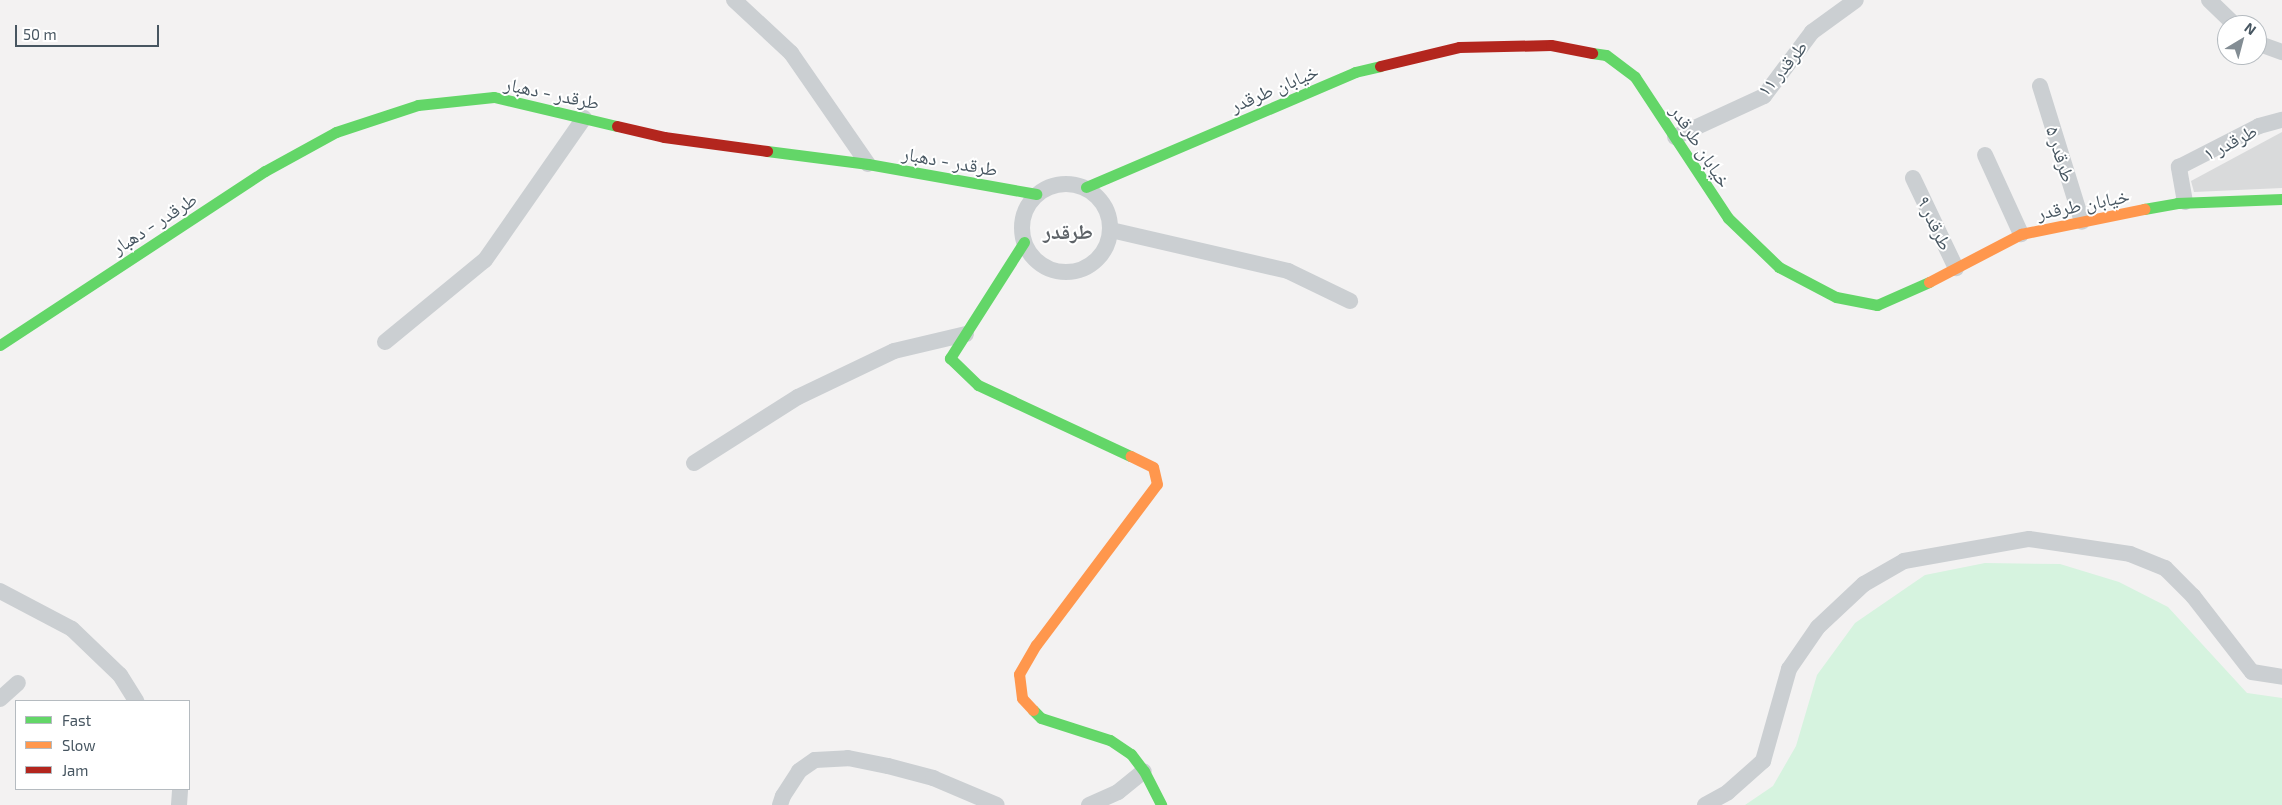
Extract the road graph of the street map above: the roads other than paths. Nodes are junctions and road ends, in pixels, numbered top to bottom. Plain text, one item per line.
1 (734, 0) edge
2 (1856, 0) edge
3 (2209, 0) edge
4 (2225, 15) edge
5 (2267, 47) edge
6 (2282, 52) edge
7 (2040, 86) dead end
8 (584, 118) junction
9 (2282, 120) edge
10 (1674, 137) junction
11 (1985, 155) dead end
12 (868, 164) junction
13 (1913, 178) dead end
14 (1086, 187) junction
15 (1036, 194) junction
16 (2282, 199) edge
17 (2185, 202) junction
18 (2082, 222) junction
19 (1111, 230) junction
20 (2021, 234) junction
21 (1024, 242) junction
22 (1956, 268) junction
23 (1350, 301) dead end
24 (966, 334) junction
25 (384, 342) dead end
26 (0, 345) edge
27 (694, 463) dead end
28 (0, 590) edge
29 (2282, 677) edge
30 (18, 683) dead end
31 (0, 699) edge
32 (135, 700) edge
33 (1144, 771) junction
34 (180, 790) edge
35 (180, 805) edge
36 (780, 805) edge
37 (997, 805) edge
38 (1089, 805) edge
39 (1161, 805) edge
40 (1705, 805) edge

1 - 12 street
2 - 10 street, طرقدر ۱۱
3 - 4 street
5 - 6 street
7 - 18 street, طرقدر ۵
8 - 12 street, طرقدر - دهبار
8 - 25 street
8 - 26 street, طرقدر - دهبار
9 - 17 street, طرقدر ۱
10 - 14 street, خیابان طرقدر
10 - 22 street, خیابان طرقدر
11 - 20 street
12 - 15 street, طرقدر - دهبار
13 - 22 street, طرقدر ۹
14 - 15 street
14 - 19 street
15 - 21 street
16 - 17 street, خیابان طرقدر
17 - 18 street, خیابان طرقدر
18 - 20 street, خیابان طرقدر
19 - 21 street
19 - 23 street
20 - 22 street, خیابان طرقدر
21 - 24 street
24 - 27 street
24 - 33 street
28 - 32 street
29 - 40 street
30 - 31 street
33 - 38 street
33 - 39 street
34 - 35 street
36 - 37 street

